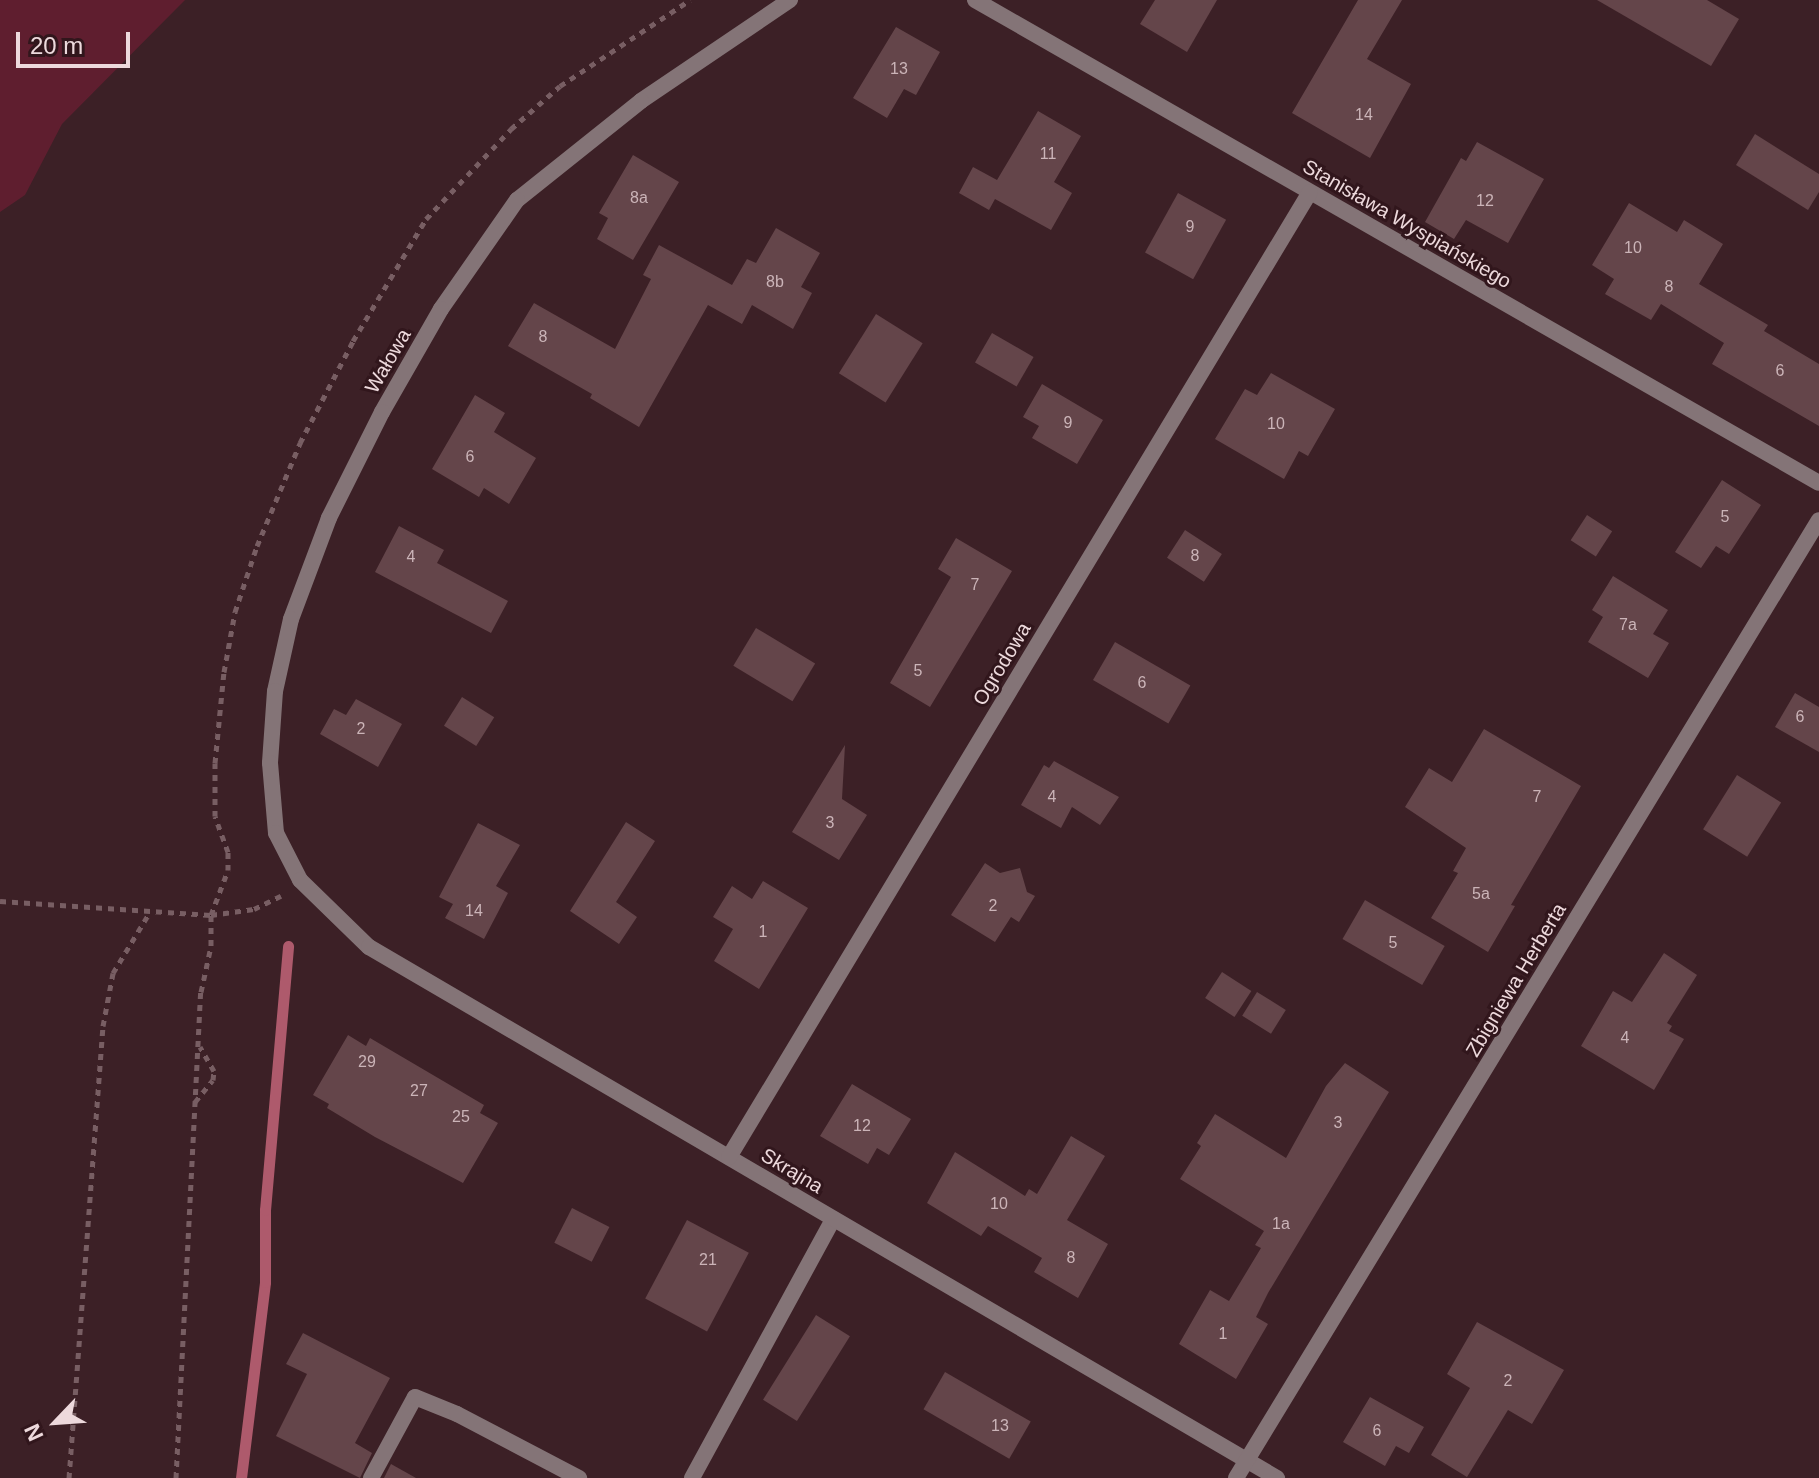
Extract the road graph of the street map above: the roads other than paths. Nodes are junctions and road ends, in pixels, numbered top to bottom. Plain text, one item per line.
1 (790, 0) edge
2 (975, 0) edge
3 (1310, 192) junction
4 (1819, 483) edge
5 (1819, 520) edge
6 (300, 880) joint
7 (729, 1157) junction
8 (833, 1219) junction
9 (1247, 1461) junction
10 (371, 1478) edge
11 (579, 1478) edge
12 (692, 1478) edge
13 (1236, 1478) edge
14 (1277, 1478) edge

1 - 6 street, Wałowa
2 - 3 street, Stanisława Wyspiańskiego
3 - 4 street, Stanisława Wyspiańskiego
3 - 7 street, Ogrodowa
5 - 9 street, Zbigniewa Herberta
6 - 7 street, Skrajna
7 - 8 street, Skrajna
8 - 9 street, Skrajna
8 - 12 street
9 - 13 street, Zbigniewa Herberta
9 - 14 street, Skrajna
10 - 11 street

